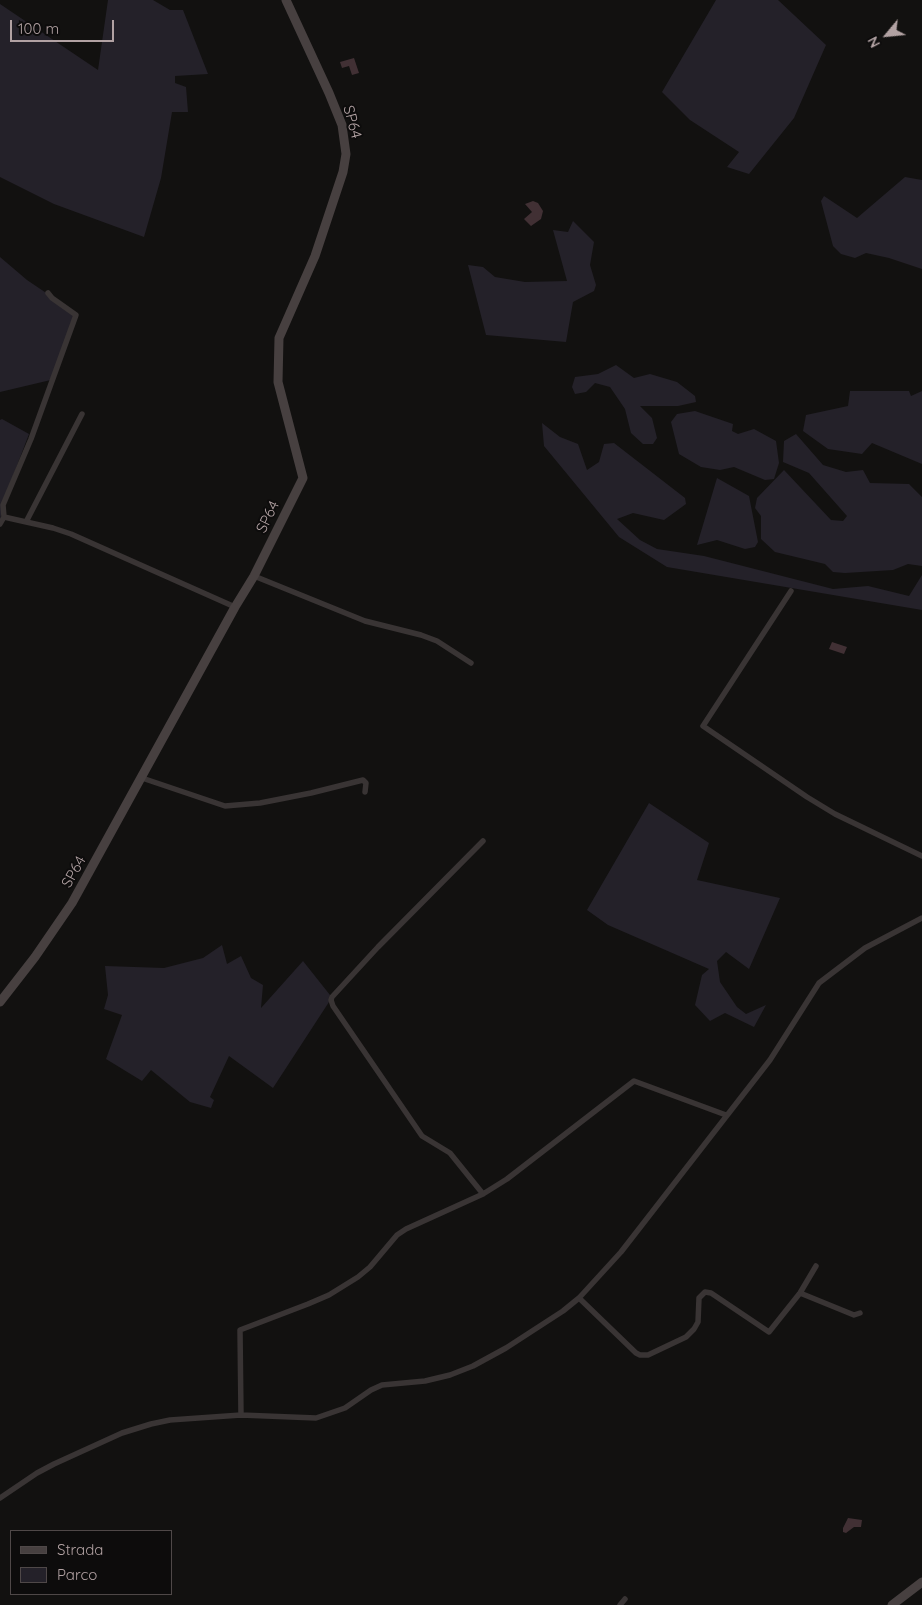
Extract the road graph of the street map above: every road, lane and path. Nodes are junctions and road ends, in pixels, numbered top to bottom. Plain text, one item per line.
1 (286, 0) edge
2 (48, 293) dead end
3 (82, 414) dead end
4 (4, 517) junction
5 (26, 522) junction
6 (0, 524) edge
7 (254, 576) junction
8 (791, 591) dead end
9 (235, 608) junction
10 (471, 663) dead end
11 (142, 778) junction
12 (365, 792) dead end
13 (483, 841) dead end
14 (922, 856) edge
15 (922, 918) edge
16 (0, 1002) edge
17 (726, 1115) junction
18 (484, 1194) junction
19 (816, 1266) dead end
20 (800, 1293) junction
21 (579, 1298) junction
22 (860, 1312) dead end
23 (241, 1415) junction
24 (0, 1498) edge
25 (922, 1582) edge
26 (625, 1599) dead end
27 (620, 1605) edge
28 (892, 1605) edge

1 - 7 street, SP64 / SP64
2 - 4 street
3 - 5 street
4 - 5 street
4 - 6 street
5 - 9 street
7 - 9 street, SP64 / SP64
7 - 10 street
8 - 14 street
9 - 11 street, SP64 / SP64
11 - 12 street
11 - 16 street, SP64 / SP64
13 - 18 street
15 - 17 street
17 - 18 street
17 - 21 street
18 - 23 street
19 - 20 street
20 - 21 street
20 - 22 street
21 - 23 street
23 - 24 street
25 - 28 street
26 - 27 street

